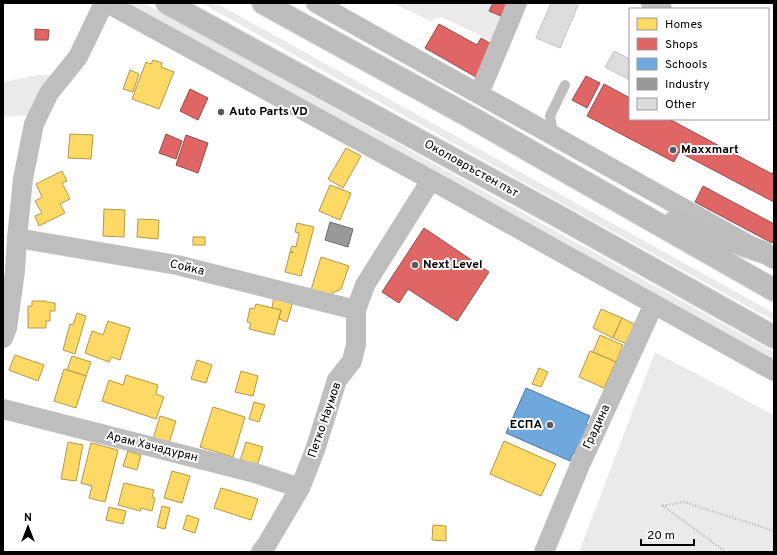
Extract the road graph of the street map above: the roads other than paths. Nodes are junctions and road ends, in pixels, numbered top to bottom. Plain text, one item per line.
1 (104, 3) edge
2 (107, 3) edge
3 (167, 3) edge
4 (263, 3) edge
5 (316, 3) edge
6 (517, 3) edge
7 (651, 3) edge
8 (660, 8) edge
9 (565, 85) dead end
10 (478, 93) junction
11 (556, 137) junction
12 (431, 180) junction
13 (622, 204) junction
14 (17, 238) junction
15 (769, 256) edge
16 (9, 272) edge
17 (774, 290) edge
18 (654, 304) junction
19 (356, 310) junction
20 (774, 336) edge
21 (3, 338) edge
22 (774, 371) edge
23 (3, 409) edge
24 (300, 488) junction
25 (261, 552) edge
26 (544, 552) edge

1 - 14 street
2 - 12 street
3 - 20 highway, Околовръстен път
4 - 13 highway
5 - 10 street
6 - 10 street
7 - 8 street
9 - 11 lane
10 - 11 street
11 - 15 street
12 - 18 street
12 - 19 street, Петко Наумов
13 - 15 highway
13 - 17 highway
14 - 16 street
14 - 19 street, Сойка
16 - 21 street
18 - 22 street
18 - 26 street, Градина
19 - 24 street, Петко Наумов
23 - 24 street, Арам Хачадурян
24 - 25 street, Петко Наумов

